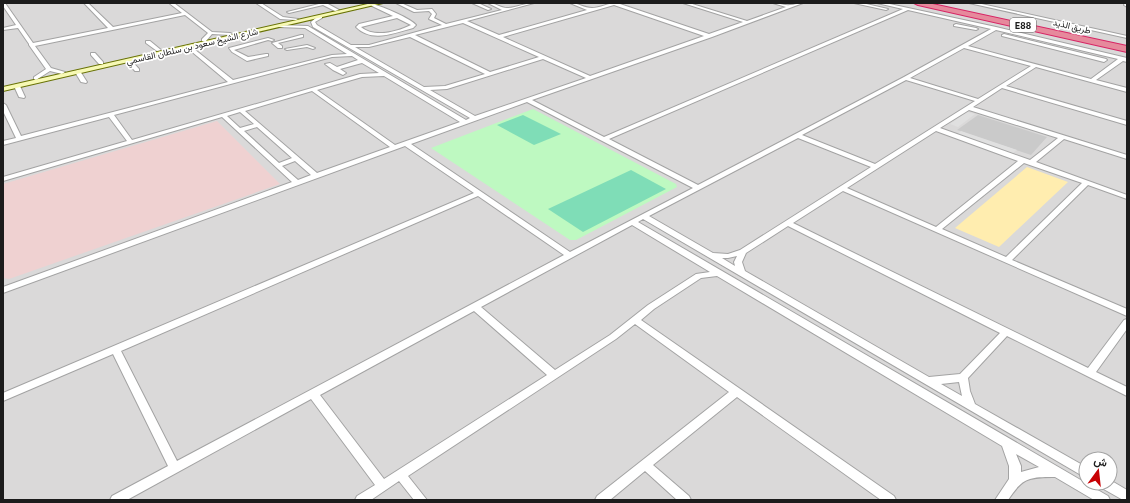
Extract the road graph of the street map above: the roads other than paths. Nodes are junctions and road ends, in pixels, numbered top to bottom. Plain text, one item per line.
1 (4, 3) edge
2 (86, 3) edge
3 (171, 3) edge
4 (258, 3) edge
5 (326, 3) edge
6 (398, 3) edge
7 (444, 3) edge
8 (449, 3) edge
9 (474, 3) edge
10 (490, 3) edge
11 (532, 3) edge
12 (572, 3) edge
13 (614, 3) edge
14 (685, 3) edge
15 (775, 3) edge
16 (801, 3) edge
17 (859, 3) edge
18 (879, 3) edge
19 (918, 3) edge
20 (936, 3) edge
21 (948, 3) edge
22 (971, 3) edge
23 (374, 4) edge
24 (791, 7) junction
25 (489, 9) dead end
26 (908, 9) junction
27 (6, 10) edge
28 (337, 10) junction
29 (507, 10) junction
30 (592, 10) junction
31 (890, 10) dead end
32 (289, 12) dead end
33 (984, 13) junction
34 (185, 14) junction
35 (912, 15) dead end
36 (398, 16) junction
37 (320, 17) junction
38 (948, 18) junction
39 (280, 22) junction
40 (463, 22) junction
41 (747, 22) junction
42 (942, 22) junction
43 (313, 24) junction
44 (20, 26) junction
45 (301, 26) junction
46 (446, 26) junction
47 (996, 28) junction
48 (3, 29) edge
49 (112, 29) junction
50 (976, 29) dead end
51 (211, 33) junction
52 (230, 34) junction
53 (410, 35) junction
54 (237, 36) junction
55 (301, 36) dead end
56 (710, 36) junction
57 (1004, 36) dead end
58 (497, 37) junction
59 (1127, 37) edge
60 (204, 40) junction
61 (274, 41) junction
62 (148, 42) dead end
63 (1055, 42) junction
64 (248, 43) junction
65 (31, 45) junction
66 (198, 45) junction
67 (1127, 45) edge
68 (349, 46) junction
69 (369, 46) junction
70 (964, 46) junction
71 (1048, 46) junction
72 (313, 48) dead end
73 (178, 49) junction
74 (342, 49) junction
75 (159, 50) junction
76 (192, 50) junction
77 (1127, 50) edge
78 (360, 52) junction
79 (93, 54) dead end
80 (266, 55) dead end
81 (352, 55) junction
82 (332, 56) junction
83 (544, 57) junction
84 (1125, 59) edge
85 (128, 60) junction
86 (1104, 60) dead end
87 (362, 61) junction
88 (101, 63) junction
89 (328, 64) dead end
90 (1035, 65) junction
91 (372, 67) junction
92 (49, 69) junction
93 (335, 69) junction
94 (137, 70) dead end
95 (62, 72) junction
96 (78, 72) junction
97 (343, 73) dead end
98 (384, 74) junction
99 (490, 74) junction
100 (362, 75) junction
101 (36, 78) junction
102 (591, 78) junction
103 (906, 78) junction
104 (1093, 80) junction
105 (84, 82) dead end
106 (232, 82) junction
107 (17, 86) junction
108 (1003, 86) junction
109 (4, 88) edge
110 (445, 88) junction
111 (313, 89) junction
112 (423, 89) junction
113 (1127, 90) edge
114 (22, 97) dead end
115 (437, 97) junction
116 (528, 100) junction
117 (980, 100) junction
118 (3, 105) edge
119 (969, 108) junction
120 (241, 110) junction
121 (110, 114) junction
122 (223, 115) junction
123 (475, 119) junction
124 (465, 122) junction
125 (1127, 123) edge
126 (258, 125) junction
127 (936, 129) junction
128 (239, 130) junction
129 (797, 135) junction
130 (1063, 137) junction
131 (19, 138) junction
132 (604, 139) junction
133 (131, 142) junction
134 (3, 143) edge
135 (407, 144) junction
136 (395, 148) junction
137 (1127, 158) edge
138 (296, 159) junction
139 (1023, 160) junction
140 (1031, 163) junction
141 (278, 166) junction
142 (876, 167) junction
143 (316, 176) junction
144 (3, 179) edge
145 (297, 183) junction
146 (1086, 183) junction
147 (698, 187) junction
148 (843, 189) junction
149 (479, 193) junction
150 (1127, 197) edge
151 (643, 216) junction
152 (632, 222) junction
153 (789, 224) junction
154 (936, 230) junction
155 (744, 252) junction
156 (570, 255) junction
157 (710, 255) junction
158 (1007, 260) junction
159 (703, 263) junction
160 (720, 273) junction
161 (741, 273) junction
162 (699, 276) junction
163 (3, 290) edge
164 (475, 307) junction
165 (1127, 313) edge
166 (635, 320) junction
167 (1127, 322) edge
168 (1006, 332) junction
169 (115, 349) junction
170 (1090, 373) junction
171 (554, 375) junction
172 (963, 377) junction
173 (928, 381) junction
174 (736, 392) junction
175 (1127, 392) edge
176 (313, 394) junction
177 (3, 398) edge
178 (971, 406) junction
179 (1007, 442) junction
180 (645, 464) junction
181 (1078, 467) edge
182 (174, 469) junction
183 (1058, 472) junction
184 (401, 475) junction
185 (1015, 480) junction
186 (383, 486) junction
187 (1118, 491) edge
188 (1127, 496) edge
189 (116, 500) edge
190 (361, 500) edge
191 (421, 500) edge
192 (602, 500) edge
193 (685, 500) edge
194 (890, 500) edge
195 (1002, 500) edge
196 (1104, 500) edge

1 - 27 street
2 - 49 street
3 - 34 street
4 - 39 street
5 - 28 street
5 - 32 street
6 - 46 street
7 - 8 street
9 - 25 street
10 - 29 street
11 - 29 street
12 - 30 street
13 - 30 street
13 - 56 street
14 - 41 street
15 - 24 street
16 - 24 street
17 - 31 street
18 - 26 street
19 - 77 highway, طريق الذيد / E88
20 - 33 highway, طريق الذيد / E88
21 - 33 highway
22 - 59 street
23 - 28 main road, شارع الشيخ سعود بن سلطان القاسمي
23 - 36 street
23 - 37 main road, شارع الشيخ سعود بن سلطان القاسمي
24 - 41 street
26 - 38 street
26 - 132 street
27 - 44 street
28 - 39 main road, شارع الشيخ سعود بن سلطان القاسمي
29 - 40 street
30 - 58 street
33 - 67 highway, طريق الذيد / E88
34 - 49 street
34 - 51 street
35 - 42 street
36 - 36 street
37 - 39 main road, شارع الشيخ سعود بن سلطان القاسمي
37 - 43 street
38 - 42 street
38 - 47 street
39 - 45 street
39 - 52 main road, شارع الشيخ سعود بن سلطان القاسمي
39 - 54 main road, شارع الشيخ سعود بن سلطان القاسمي
40 - 46 street
40 - 58 street
41 - 56 street
42 - 50 street
43 - 45 street
43 - 68 street
44 - 48 street
44 - 65 street
45 - 74 street
46 - 53 street
47 - 63 street
47 - 70 street
49 - 65 street
51 - 52 street
51 - 60 street
52 - 60 main road, شارع الشيخ سعود بن سلطان القاسمي
53 - 69 street
53 - 99 street
54 - 64 street
54 - 66 main road, شارع الشيخ سعود بن سلطان القاسمي
55 - 61 street
56 - 102 street
57 - 71 street
58 - 83 street
60 - 75 main road, شارع الشيخ سعود بن سلطان القاسمي
61 - 64 street
61 - 72 street
62 - 75 street
63 - 71 street
63 - 84 street
64 - 80 street
65 - 92 street
66 - 73 main road, شارع الشيخ سعود بن سلطان القاسمي
66 - 76 street
68 - 69 street
68 - 78 street
69 - 78 street
70 - 90 street
70 - 103 street
71 - 86 street
73 - 76 street
73 - 85 main road, شارع الشيخ سعود بن سلطان القاسمي
74 - 81 street
74 - 82 street
75 - 88 main road, شارع الشيخ سعود بن سلطان القاسمي
76 - 106 street
78 - 112 street
79 - 88 street
81 - 82 street
81 - 87 street
82 - 106 street
83 - 99 street
83 - 102 street
84 - 104 street
85 - 94 street
85 - 96 main road, شارع الشيخ سعود بن سلطان القاسمي
87 - 91 street
87 - 93 street
88 - 95 main road, شارع الشيخ سعود بن سلطان القاسمي
89 - 93 street
90 - 104 street
90 - 108 street
91 - 98 street
91 - 100 street
92 - 95 street
92 - 101 street
93 - 97 street
95 - 101 main road, شارع الشيخ سعود بن سلطان القاسمي
96 - 105 street
96 - 107 main road, شارع الشيخ سعود بن سلطان القاسمي
98 - 100 street
98 - 124 street
99 - 110 street
100 - 111 street
101 - 109 main road, شارع الشيخ سعود بن سلطان القاسمي
102 - 116 street
103 - 117 street
103 - 129 street
104 - 113 street
106 - 121 street
107 - 109 main road, شارع الشيخ سعود بن سلطان القاسمي
107 - 114 street
108 - 117 street
108 - 125 street
110 - 112 street
110 - 115 street
111 - 120 street
111 - 136 street
112 - 115 street
115 - 123 street
116 - 123 street
116 - 132 street
117 - 119 street
118 - 131 street
119 - 127 street
119 - 130 street
120 - 122 street
120 - 126 street
121 - 131 street
121 - 133 street
122 - 128 street
122 - 133 street
123 - 124 street
124 - 135 street
126 - 128 street
126 - 138 street
127 - 139 street
127 - 142 street
128 - 141 street
129 - 142 street
129 - 147 street
130 - 137 street
130 - 140 street
131 - 134 street
132 - 147 street
133 - 144 street
135 - 136 street
135 - 149 street
136 - 143 street
138 - 141 street
138 - 143 street
139 - 140 street
139 - 154 street
140 - 146 street
141 - 145 street
142 - 148 street
143 - 145 street
145 - 163 street
146 - 150 street
146 - 158 street
147 - 151 street
148 - 153 street
148 - 154 street
149 - 156 street
149 - 169 street
151 - 152 street
151 - 157 street
152 - 156 street
152 - 159 street
153 - 155 street
153 - 168 street
154 - 158 street
155 - 157 street
155 - 161 street
156 - 164 street
157 - 161 street
158 - 165 street
159 - 160 street
159 - 162 street
160 - 162 street
160 - 179 street
161 - 173 street
162 - 166 street
164 - 171 street
164 - 176 street
166 - 171 street
166 - 174 street
167 - 170 street
168 - 170 street
168 - 172 street
169 - 177 street
169 - 182 street
170 - 175 street
171 - 184 street
172 - 173 street
172 - 178 street
173 - 178 street
174 - 180 street
174 - 194 street
176 - 182 street
176 - 186 street
178 - 181 street
179 - 183 street
179 - 185 street
180 - 192 street
180 - 193 street
182 - 189 street
183 - 185 street
183 - 196 street
184 - 186 street
184 - 191 street
185 - 195 street
186 - 190 street
187 - 188 street

